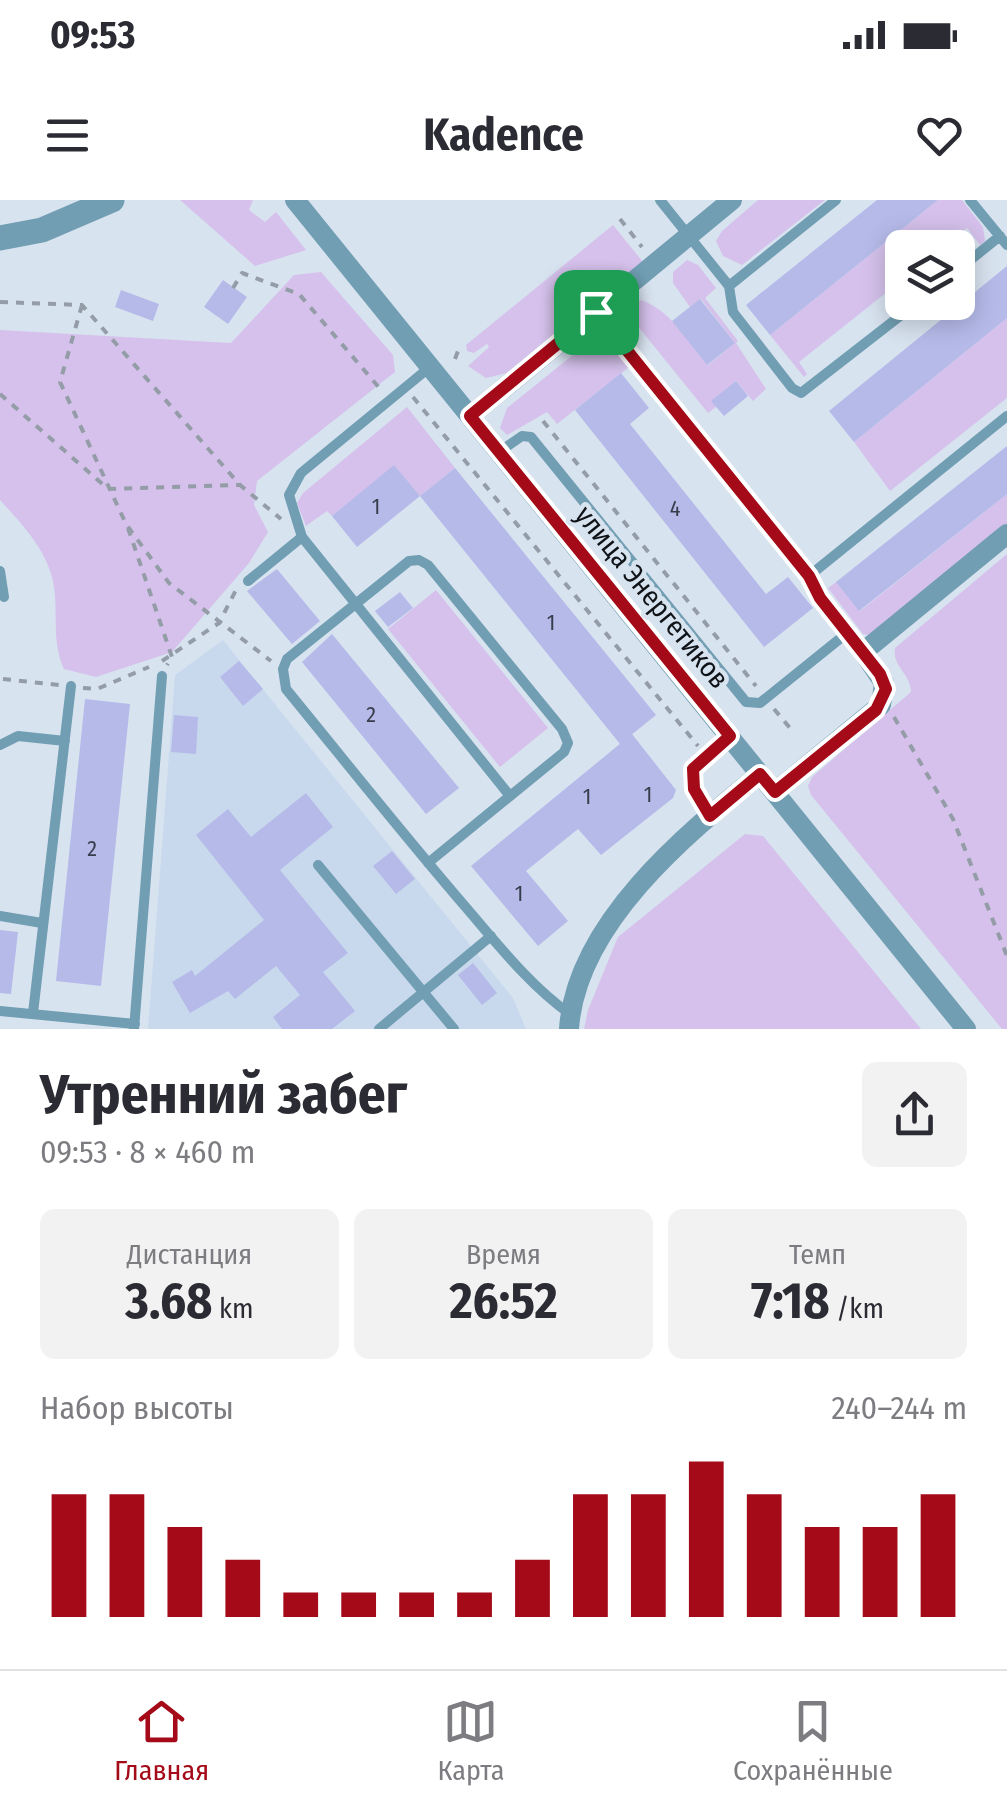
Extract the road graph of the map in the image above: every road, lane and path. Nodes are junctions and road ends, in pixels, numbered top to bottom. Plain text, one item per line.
1 (112, 200) edge
2 (295, 200) edge
3 (660, 200) edge
4 (732, 200) edge
5 (836, 200) edge
6 (970, 200) edge
7 (620, 219) dead end
8 (690, 236) junction
9 (0, 238) edge
10 (1003, 241) edge
11 (975, 259) edge
12 (655, 264) junction
13 (728, 286) junction
14 (234, 288) dead end
15 (0, 302) edge
16 (82, 305) junction
17 (596, 312) junction
18 (895, 320) edge
19 (458, 351) dead end
20 (455, 359) dead end
21 (430, 367) junction
22 (0, 394) edge
23 (412, 396) dead end
24 (390, 400) junction
25 (470, 416) junction
26 (1007, 416) edge
27 (542, 420) dead end
28 (499, 452) junction
29 (240, 485) junction
30 (108, 488) junction
31 (126, 524) junction
32 (1007, 534) edge
33 (302, 537) junction
34 (0, 572) edge
35 (809, 576) junction
36 (248, 581) dead end
37 (4, 598) dead end
38 (354, 605) junction
39 (219, 623) junction
40 (847, 633) junction
41 (863, 652) junction
42 (172, 656) junction
43 (283, 670) junction
44 (162, 676) joint
45 (3, 679) dead end
46 (71, 686) junction
47 (766, 698) junction
48 (883, 700) junction
49 (790, 728) dead end
50 (730, 736) junction
51 (64, 741) junction
52 (0, 744) edge
53 (706, 755) junction
54 (760, 774) junction
55 (775, 792) junction
56 (510, 796) junction
57 (710, 816) junction
58 (428, 863) junction
59 (318, 865) dead end
60 (0, 916) edge
61 (42, 923) junction
62 (491, 936) junction
63 (1007, 956) edge
64 (423, 992) junction
65 (0, 1010) edge
66 (33, 1013) junction
67 (570, 1021) edge
68 (135, 1027) edge
69 (378, 1029) edge
70 (454, 1029) edge
71 (966, 1029) edge

1 - 9 street
2 - 21 street, улица Энергетиков
3 - 8 lane
4 - 8 street
5 - 13 lane
6 - 10 lane
7 - 12 path
8 - 12 street
8 - 13 lane
10 - 11 lane
12 - 17 street
13 - 18 lane
14 - 24 path
15 - 16 path
16 - 29 path
16 - 30 path
17 - 25 street
17 - 35 lane
19 - 20 path
21 - 24 lane
21 - 25 street, улица Энергетиков
22 - 30 path
23 - 53 path
24 - 33 lane
25 - 28 street, улица Энергетиков
26 - 35 lane
27 - 47 path
28 - 47 lane
28 - 50 street, улица Энергетиков
29 - 30 path
29 - 33 path
30 - 31 path
31 - 39 path
31 - 42 path
32 - 41 street
33 - 36 lane
33 - 38 lane
34 - 37 lane
35 - 40 lane
38 - 43 lane
38 - 56 lane
38 - 56 lane
39 - 42 path
39 - 43 path
40 - 41 lane
40 - 47 lane
41 - 48 street
42 - 44 path
42 - 46 path
43 - 58 lane
44 - 68 lane
45 - 46 path
46 - 51 lane
47 - 49 path
48 - 55 street
48 - 63 path
50 - 53 lane
50 - 54 street, улица Энергетиков
51 - 52 lane
51 - 61 lane
53 - 57 lane
54 - 55 street, улица Энергетиков
54 - 57 street
55 - 71 street, улица Энергетиков
56 - 58 lane
57 - 67 street
58 - 62 lane
59 - 64 lane
60 - 61 lane
61 - 66 lane
62 - 64 lane
62 - 67 lane
64 - 69 lane
64 - 70 lane
65 - 66 lane
66 - 68 lane

